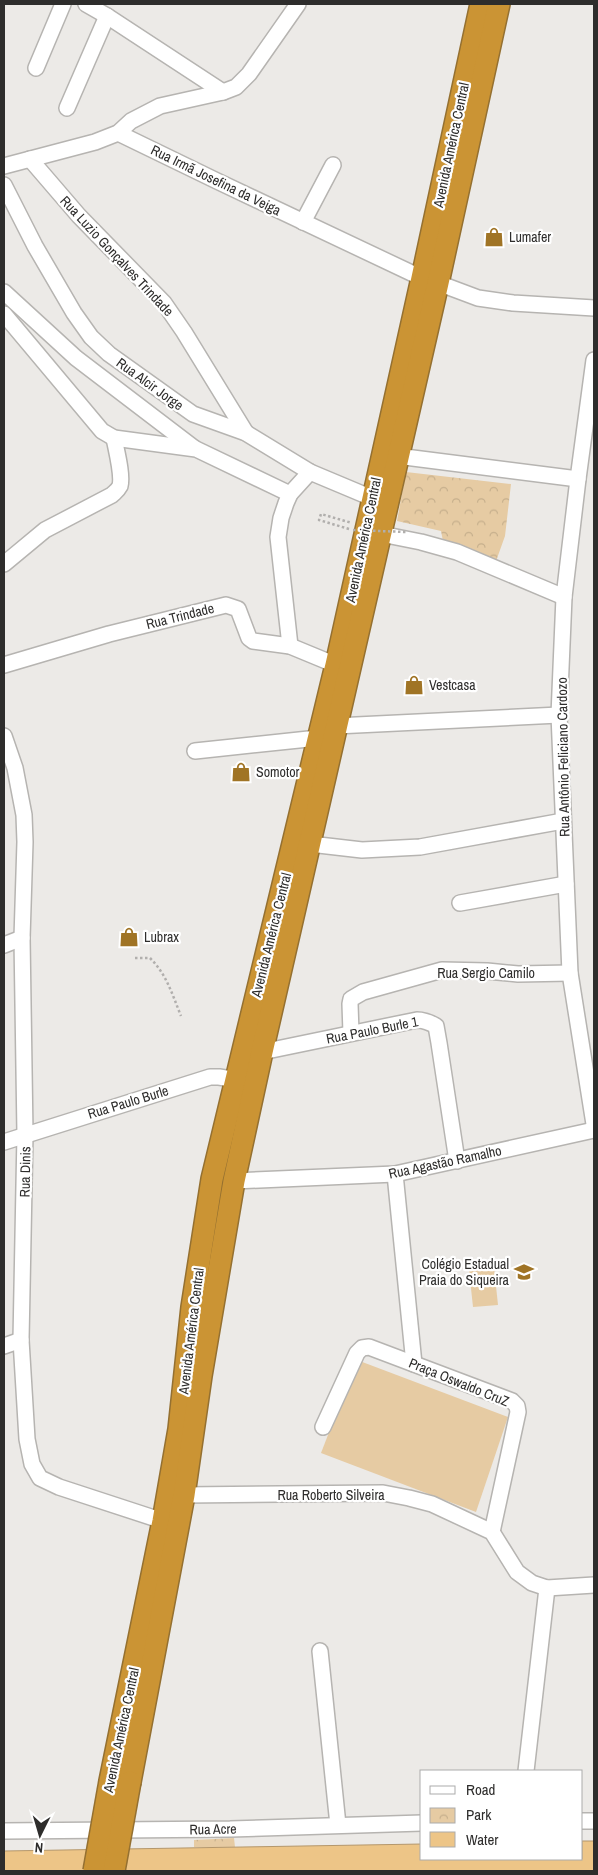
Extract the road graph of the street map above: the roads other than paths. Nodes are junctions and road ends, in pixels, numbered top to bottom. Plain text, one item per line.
1 (64, 4) edge
2 (298, 4) edge
3 (481, 4) edge
4 (499, 4) edge
5 (98, 8) edge
6 (36, 68) dead end
7 (223, 92) junction
8 (67, 108) dead end
9 (118, 133) junction
10 (30, 159) junction
11 (333, 165) dead end
12 (4, 166) edge
13 (4, 186) edge
14 (303, 222) junction
15 (430, 280) junction
16 (4, 292) edge
17 (594, 308) edge
18 (4, 314) edge
19 (594, 360) edge
20 (246, 433) junction
21 (114, 438) junction
22 (196, 449) junction
23 (397, 456) junction
24 (310, 472) junction
25 (578, 479) junction
26 (290, 494) junction
27 (372, 498) junction
28 (363, 528) junction
29 (4, 564) edge
30 (564, 597) junction
31 (290, 646) junction
32 (4, 665) edge
33 (336, 665) junction
34 (559, 715) junction
35 (336, 726) junction
36 (4, 736) edge
37 (318, 738) junction
38 (195, 751) dead end
39 (563, 821) junction
40 (310, 844) junction
41 (566, 884) junction
42 (460, 903) dead end
43 (22, 938) junction
44 (4, 945) edge
45 (570, 973) junction
46 (351, 1033) junction
47 (262, 1052) junction
48 (246, 1082) junction
49 (594, 1124) edge
50 (594, 1130) edge
51 (25, 1134) junction
52 (4, 1142) edge
53 (456, 1161) junction
54 (395, 1174) junction
55 (234, 1181) junction
56 (21, 1340) junction
57 (4, 1346) edge
58 (414, 1364) junction
59 (323, 1427) dead end
60 (184, 1495) junction
61 (163, 1521) junction
62 (492, 1532) junction
63 (594, 1585) edge
64 (547, 1588) junction
65 (146, 1649) junction
66 (320, 1651) dead end
67 (526, 1770) edge
68 (420, 1823) edge
69 (338, 1825) junction
70 (4, 1831) edge
71 (94, 1871) edge
72 (114, 1871) edge

1 - 6 street
2 - 7 street
3 - 15 highway, Avenida América Central
4 - 15 highway, Avenida América Central
5 - 7 street
5 - 8 street
7 - 9 street
9 - 10 street
9 - 14 street, Rua Irmã Josefina da Veiga
10 - 12 street
10 - 20 street, Rua Luzio Gonçalves Trindade
11 - 14 street
13 - 20 street, Rua Alcir Jorge
14 - 15 street, Rua Irmã Josefina da Veiga
15 - 17 street, Rua Irmã Josefina da Veiga
15 - 23 highway, Avenida América Central
15 - 27 highway, Avenida América Central
16 - 22 street
18 - 21 street
19 - 25 street, Rua Antônio Feliciano Cardozo
20 - 24 street, Rua Alcir Jorge
21 - 22 street
21 - 29 street
22 - 26 street
23 - 25 street
23 - 28 highway, Avenida América Central
24 - 26 street
24 - 27 street, Rua Alcir Jorge
25 - 30 street, Rua Antônio Feliciano Cardozo
26 - 31 street
27 - 28 highway, Avenida América Central
28 - 30 street
28 - 33 highway, Avenida América Central
28 - 35 highway, Avenida América Central
30 - 34 street, Rua Antônio Feliciano Cardozo
31 - 32 street, Rua Trindade
31 - 33 street, Rua Trindade
33 - 37 highway, Avenida América Central
34 - 35 street
34 - 39 street, Rua Antônio Feliciano Cardozo
35 - 40 highway, Avenida América Central
36 - 43 street, Rua Dinis
37 - 38 street
37 - 48 highway, Avenida América Central
39 - 40 street
39 - 41 street, Rua Antônio Feliciano Cardozo
40 - 47 highway, Avenida América Central
41 - 42 street
41 - 45 street, Rua Antônio Feliciano Cardozo
43 - 44 street
43 - 51 street, Rua Dinis
45 - 46 street, Rua Sergio Camilo
45 - 49 street, Rua Antônio Feliciano Cardozo
46 - 47 street, Rua Paulo Burle 1
46 - 53 street, Rua Paulo Burle 1
47 - 48 highway, Avenida América Central
48 - 51 street, Rua Paulo Burle
48 - 55 highway, Avenida América Central
48 - 61 highway, Avenida América Central
50 - 53 street, Rua Agastão Ramalho
51 - 52 street, Rua Paulo Burle
51 - 56 street, Rua Dinis
53 - 54 street, Rua Agastão Ramalho
54 - 55 street, Rua Agastão Ramalho
54 - 58 street
55 - 60 highway, Avenida América Central
56 - 57 street
56 - 61 street, Rua Dinis
58 - 59 street, Praça Oswaldo CruZ
58 - 62 street, Praça Oswaldo CruZ
60 - 62 street, Rua Roberto Silveira
60 - 65 highway, Avenida América Central
61 - 65 highway, Avenida América Central
62 - 64 street
63 - 64 street
64 - 67 street
65 - 71 highway, Avenida América Central, bridge
65 - 72 highway, Avenida América Central, bridge
66 - 69 street
68 - 69 street, Rua Acre
69 - 70 street, Rua Acre

